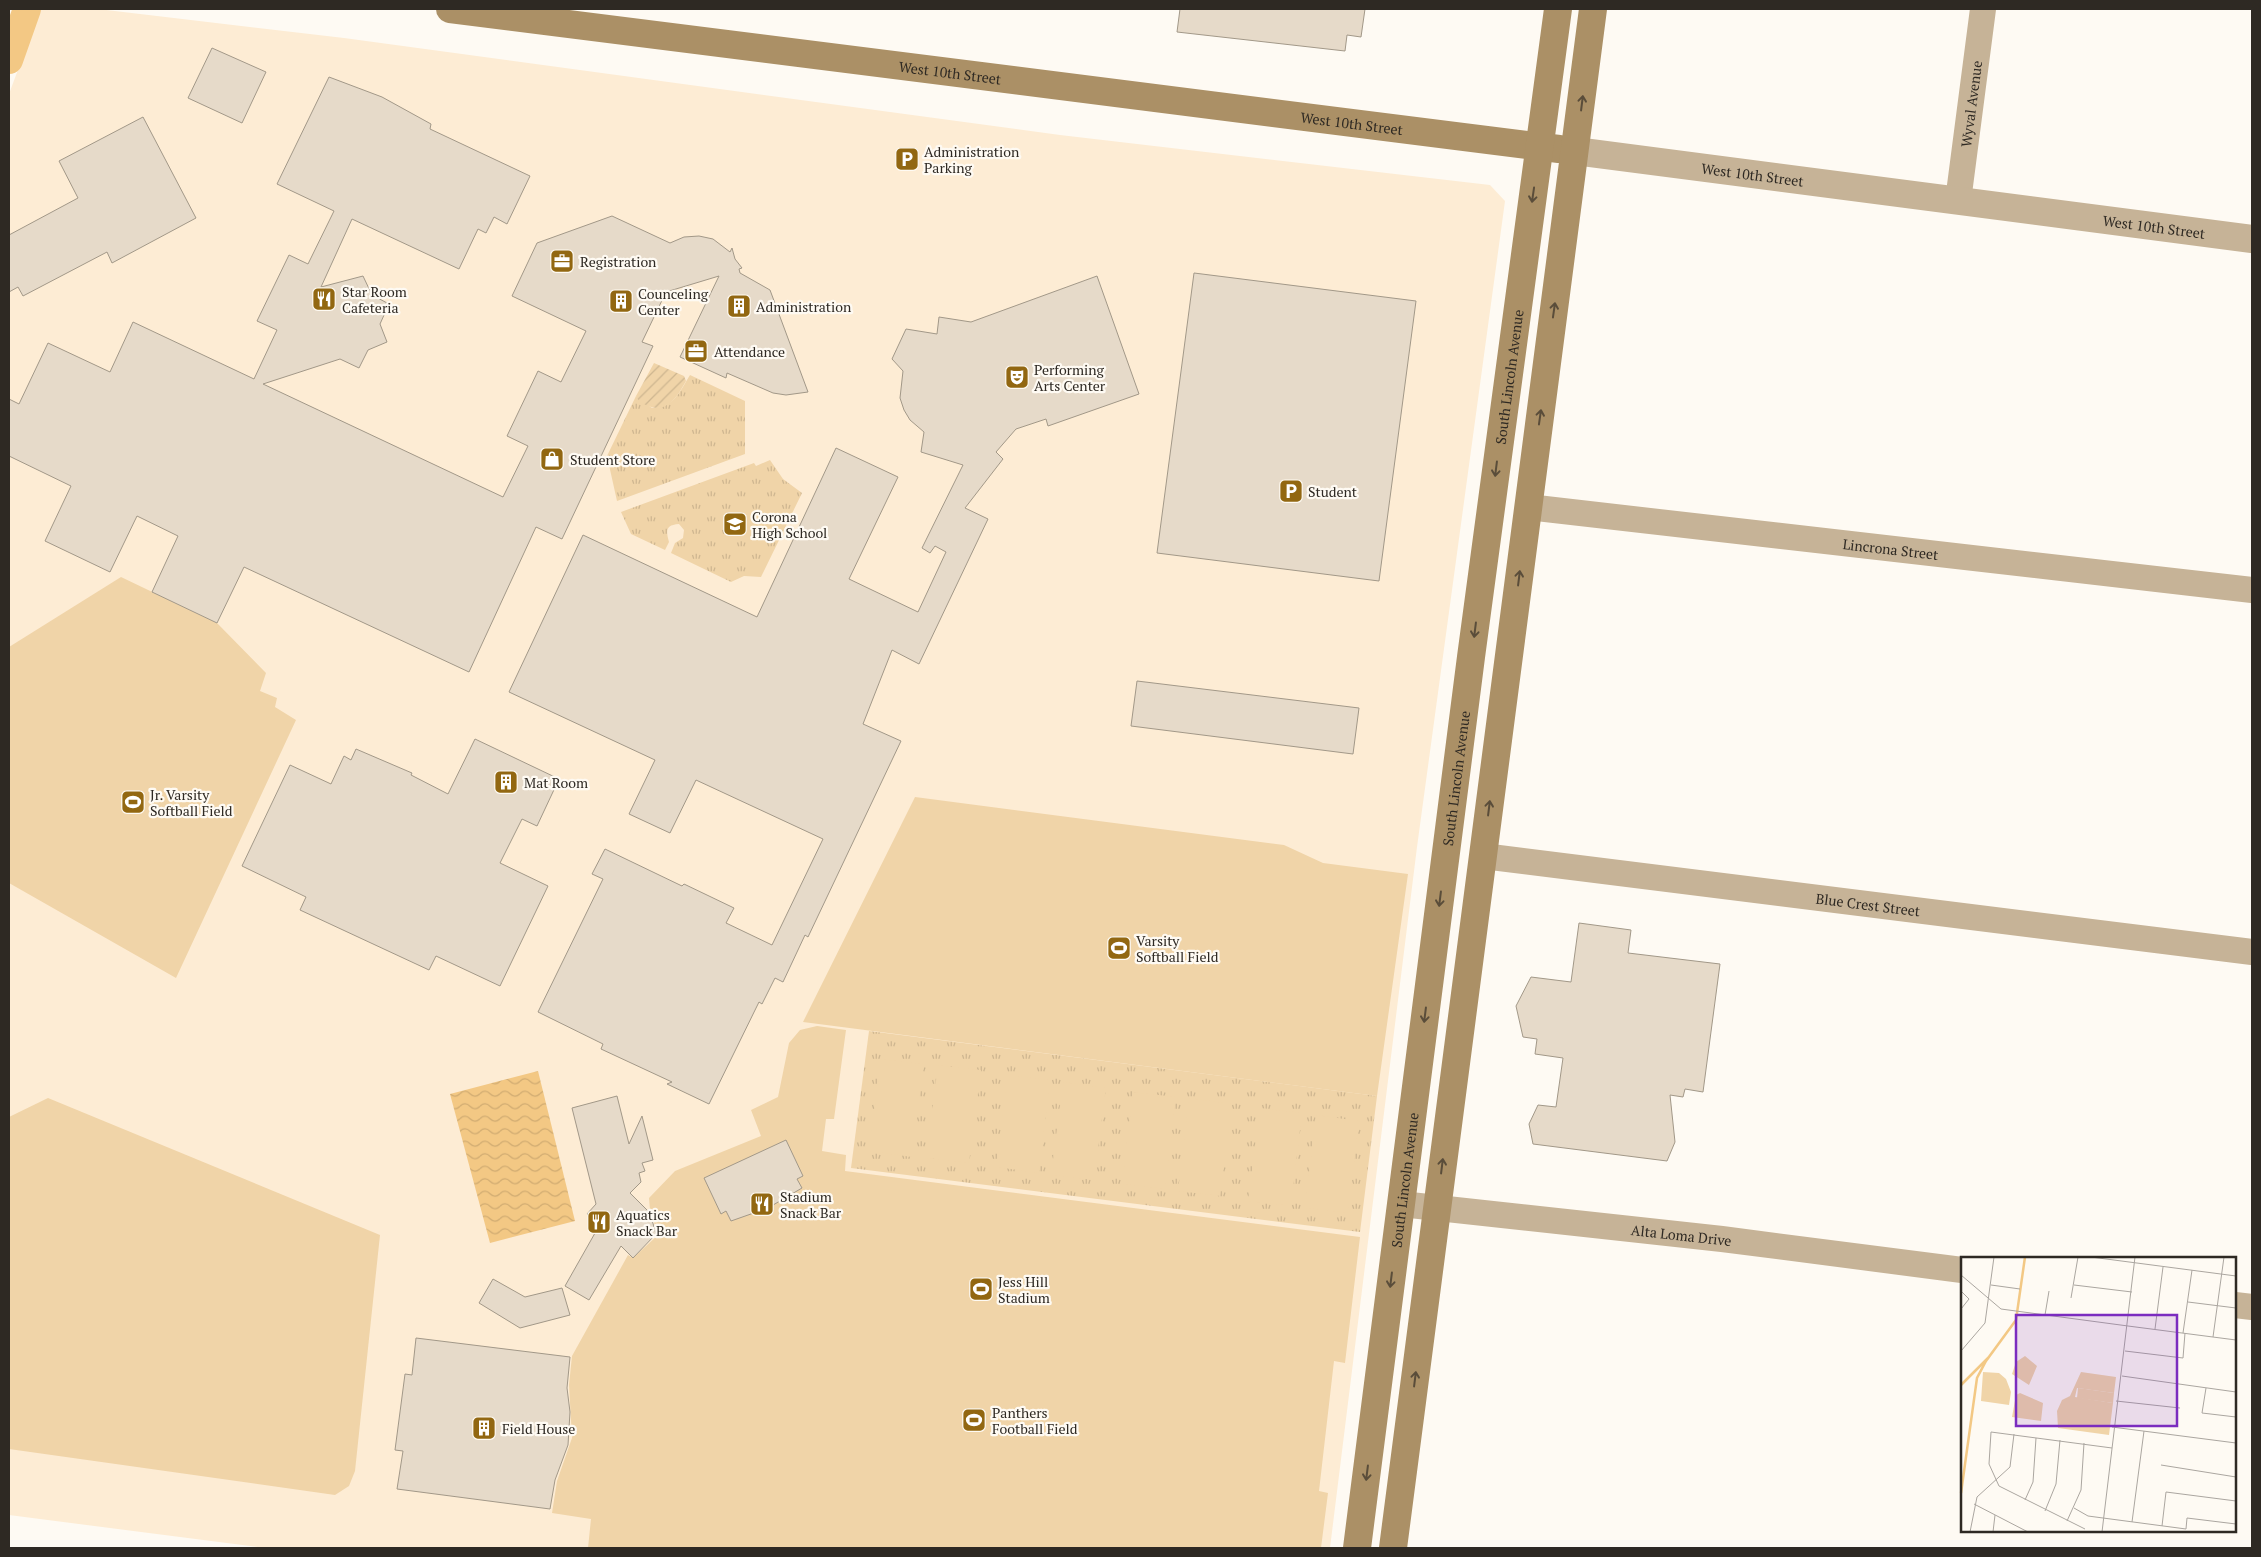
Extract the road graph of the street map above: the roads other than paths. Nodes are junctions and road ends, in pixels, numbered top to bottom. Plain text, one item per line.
1 (450, 9) edge
2 (1558, 9) edge
3 (1593, 9) edge
4 (1983, 9) edge
5 (1541, 147) junction
6 (1575, 151) junction
7 (1958, 201) junction
8 (2252, 239) edge
9 (1528, 507) junction
10 (2252, 590) edge
11 (1483, 856) junction
12 (2252, 952) edge
13 (1401, 1204) junction
14 (1437, 1208) junction
15 (1961, 1270) edge
16 (2236, 1305) edge
17 (2252, 1307) edge
18 (1357, 1548) edge
19 (1393, 1548) edge

1 - 5 main road, West 10th Street
2 - 5 main road, South Lincoln Avenue
6 -> 3 main road
4 - 7 street, Wyval Avenue
5 - 6 main road, West 10th Street
5 -> 13 main road, South Lincoln Avenue
6 - 7 street, West 10th Street
9 -> 6 main road
7 - 8 street, West 10th Street
9 - 10 street, Lincrona Street
11 -> 9 main road
11 - 12 street, Blue Crest Street
14 -> 11 main road
13 - 14 street, Alta Loma Drive
13 -> 18 main road, South Lincoln Avenue
14 - 15 street, Alta Loma Drive
19 -> 14 main road
16 - 17 street

